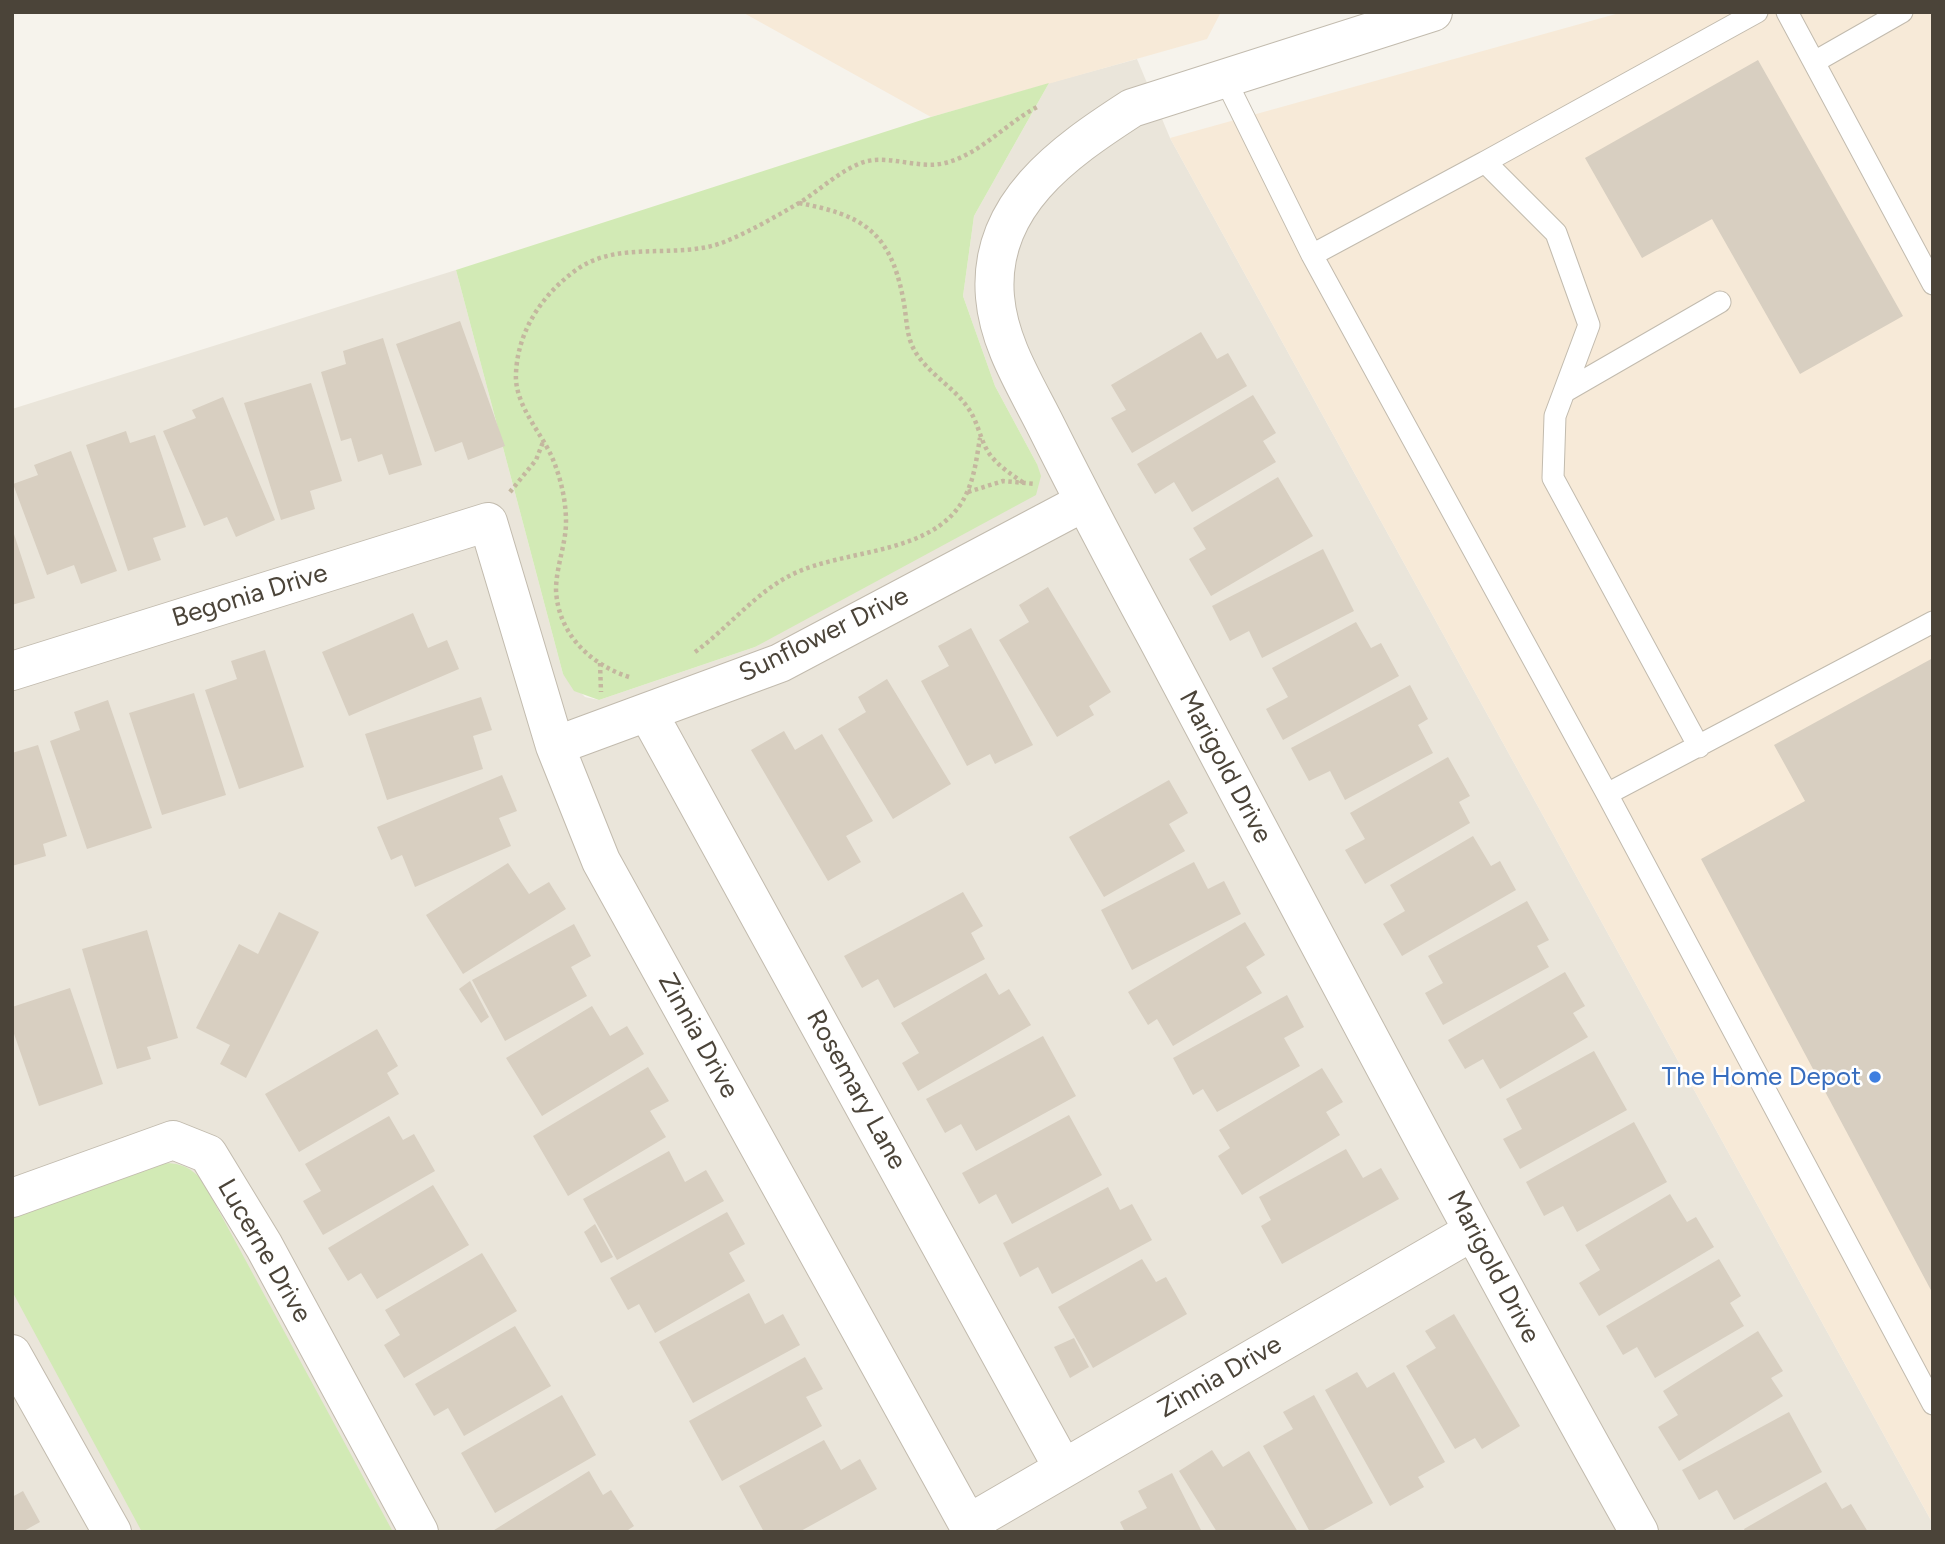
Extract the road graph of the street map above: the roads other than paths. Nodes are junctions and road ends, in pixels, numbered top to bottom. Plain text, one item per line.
1 (1433, 12) edge
2 (1757, 12) edge
3 (1787, 12) edge
4 (1902, 12) edge
5 (1816, 61) junction
6 (1225, 79) junction
7 (1485, 162) junction
8 (1312, 256) junction
9 (1933, 284) edge
10 (1720, 302) dead end
11 (1564, 392) junction
12 (1084, 502) junction
13 (499, 507) joint
14 (1933, 622) edge
15 (12, 671) edge
16 (648, 713) junction
17 (555, 746) junction
18 (1699, 747) junction
19 (1607, 794) junction
20 (12, 1198) edge
21 (1473, 1231) junction
22 (12, 1354) edge
23 (1933, 1404) edge
24 (1063, 1468) junction
25 (960, 1528) edge
26 (112, 1532) edge
27 (419, 1532) edge
28 (1639, 1532) edge

1 - 6 street, Marigold Drive
2 - 7 lane
3 - 5 lane
4 - 5 lane
5 - 9 lane
6 - 8 lane
6 - 12 street, Marigold Drive
7 - 8 lane
7 - 11 lane
8 - 19 lane
10 - 11 lane
11 - 18 lane
12 - 16 street, Sunflower Drive
12 - 21 street, Marigold Drive
13 - 15 street, Begonia Drive
13 - 17 street, Zinnia Drive
14 - 18 lane
16 - 17 street, Sunflower Drive
16 - 24 street, Rosemary Lane
17 - 25 street, Zinnia Drive
18 - 19 lane
19 - 23 lane
20 - 27 street, Lucerne Drive
21 - 24 street, Zinnia Drive
21 - 28 street, Marigold Drive
22 - 26 street
24 - 25 street, Zinnia Drive

